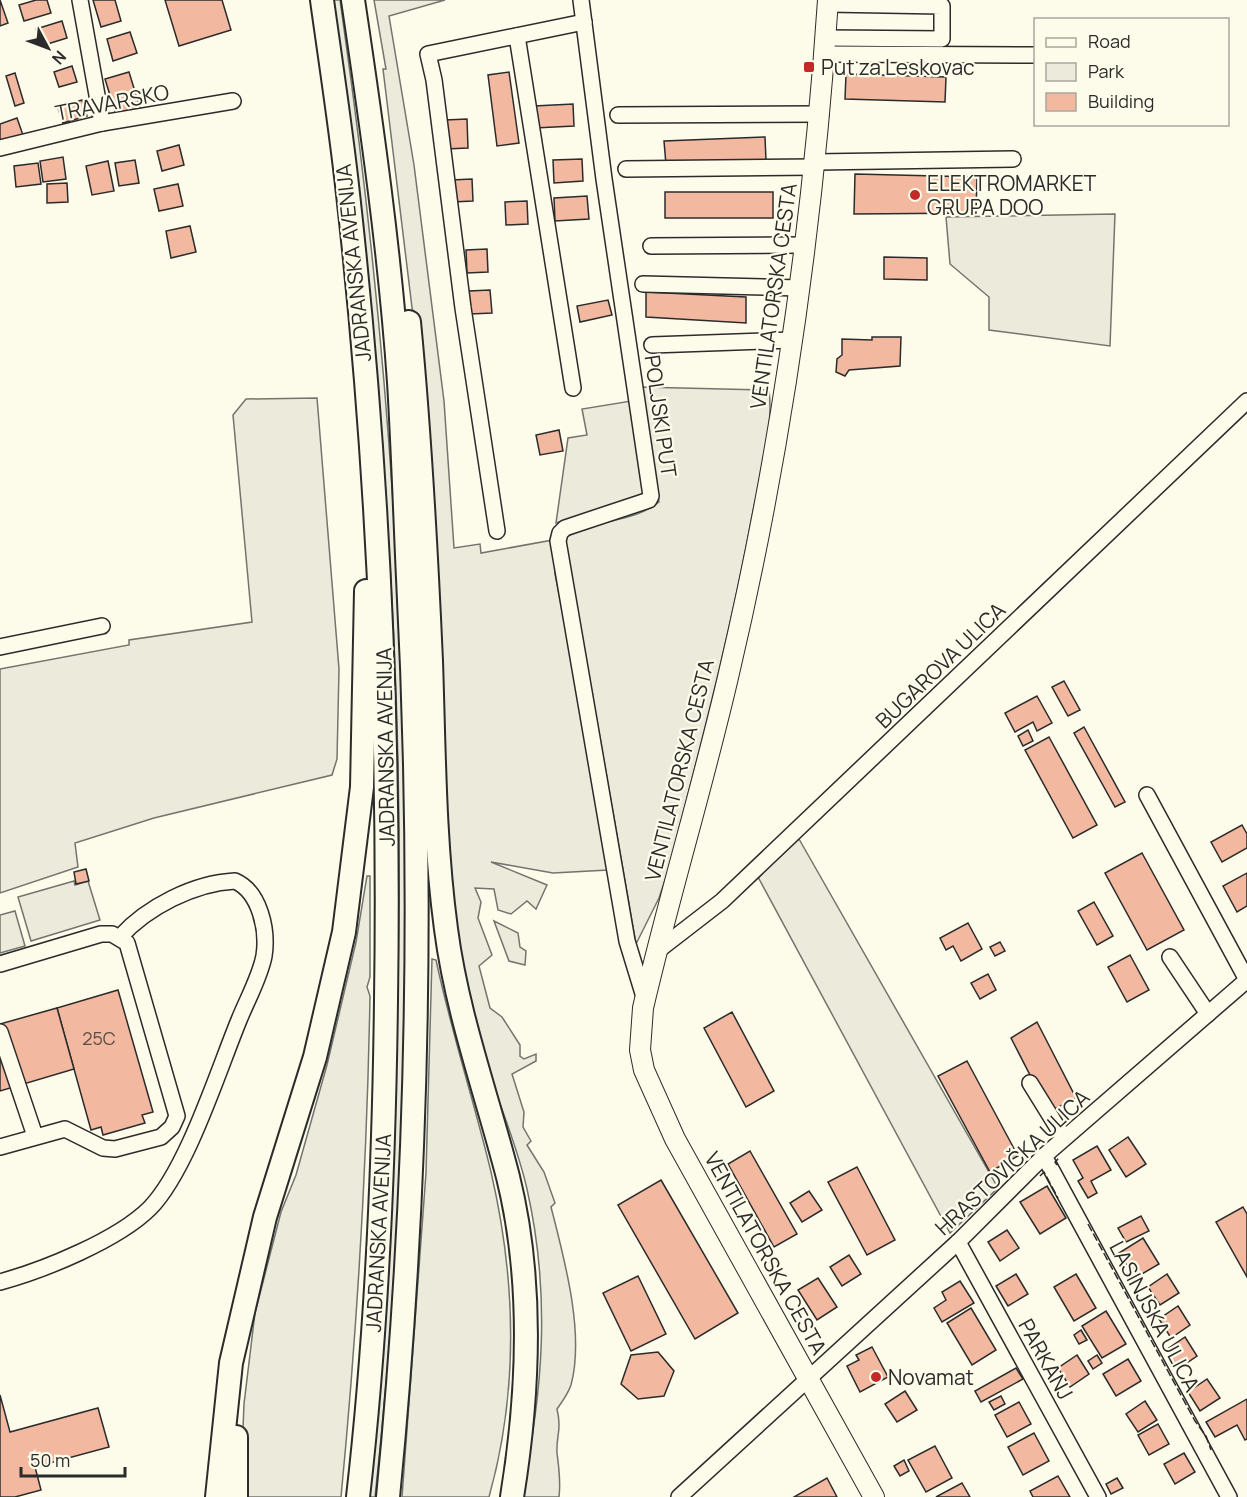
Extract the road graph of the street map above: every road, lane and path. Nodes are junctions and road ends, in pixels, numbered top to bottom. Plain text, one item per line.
1 (80, 0) edge
2 (322, 0) edge
3 (353, 0) edge
4 (582, 0) edge
5 (828, 2) edge
6 (584, 22) junction
7 (517, 36) junction
8 (825, 46) junction
9 (1034, 55) edge
10 (233, 101) dead end
11 (821, 114) junction
12 (618, 115) dead end
13 (102, 123) junction
14 (0, 148) edge
15 (1012, 159) dead end
16 (815, 164) junction
17 (626, 169) dead end
18 (651, 246) dead end
19 (806, 246) junction
20 (387, 252) junction
21 (643, 284) dead end
22 (800, 288) junction
23 (793, 340) junction
24 (652, 345) dead end
25 (573, 388) dead end
26 (1247, 401) edge
27 (368, 422) junction
28 (496, 531) dead end
29 (102, 626) dead end
30 (0, 647) edge
31 (1147, 795) dead end
32 (120, 937) junction
33 (656, 952) junction
34 (1170, 957) dead end
35 (0, 964) edge
36 (1247, 980) edge
37 (645, 1000) junction
38 (1208, 1014) junction
39 (0, 1032) edge
40 (1030, 1083) dead end
41 (35, 1136) junction
42 (1064, 1138) junction
43 (0, 1147) edge
44 (1044, 1156) junction
45 (958, 1242) junction
46 (0, 1282) edge
47 (240, 1331) junction
48 (808, 1378) junction
49 (525, 1389) junction
50 (217, 1497) edge
51 (236, 1497) edge
52 (358, 1497) edge
53 (388, 1497) edge
54 (501, 1497) edge
55 (512, 1497) edge
56 (679, 1497) edge
57 (874, 1497) edge
58 (1098, 1497) edge
59 (1229, 1497) edge

1 - 13 street
2 - 27 highway, JADRANSKA AVENIJA
3 - 20 highway, JADRANSKA AVENIJA
4 - 6 street, POLJSKI PUT
5 - 8 main road, VENTILATORSKA CESTA
5 - 8 street
6 - 7 street
6 - 37 street, POLJSKI PUT
7 - 25 street
7 - 28 street
8 - 9 street
8 - 11 main road, VENTILATORSKA CESTA
10 - 13 street, TRAVARSKO
11 - 12 street
11 - 16 main road, VENTILATORSKA CESTA
13 - 14 street, TRAVARSKO
15 - 16 street
16 - 17 street
16 - 19 main road, VENTILATORSKA CESTA
18 - 19 street
19 - 22 main road, VENTILATORSKA CESTA
20 - 49 highway
20 - 53 highway, JADRANSKA AVENIJA
21 - 22 street
22 - 23 main road, VENTILATORSKA CESTA
23 - 24 street
23 - 33 main road, VENTILATORSKA CESTA
26 - 33 street, BUGAROVA ULICA
27 - 47 highway
27 - 52 highway, JADRANSKA AVENIJA
29 - 30 street
31 - 36 street
32 - 35 street
32 - 41 street
32 - 46 street
33 - 37 main road, VENTILATORSKA CESTA
34 - 38 street
36 - 38 street, HRASTOVIČKA ULICA
37 - 48 main road, VENTILATORSKA CESTA
38 - 42 street, HRASTOVIČKA ULICA
39 - 41 street
40 - 42 street
41 - 43 street
42 - 44 street, HRASTOVIČKA ULICA
44 - 45 street, HRASTOVIČKA ULICA
44 - 59 street, LASINJSKA ULICA
45 - 48 street, HRASTOVIČKA ULICA
45 - 58 street, PARKANJ
47 - 50 highway
47 - 51 highway
48 - 56 street, HRASTOVIČKA ULICA
48 - 57 main road, VENTILATORSKA CESTA
49 - 54 highway
49 - 55 highway

